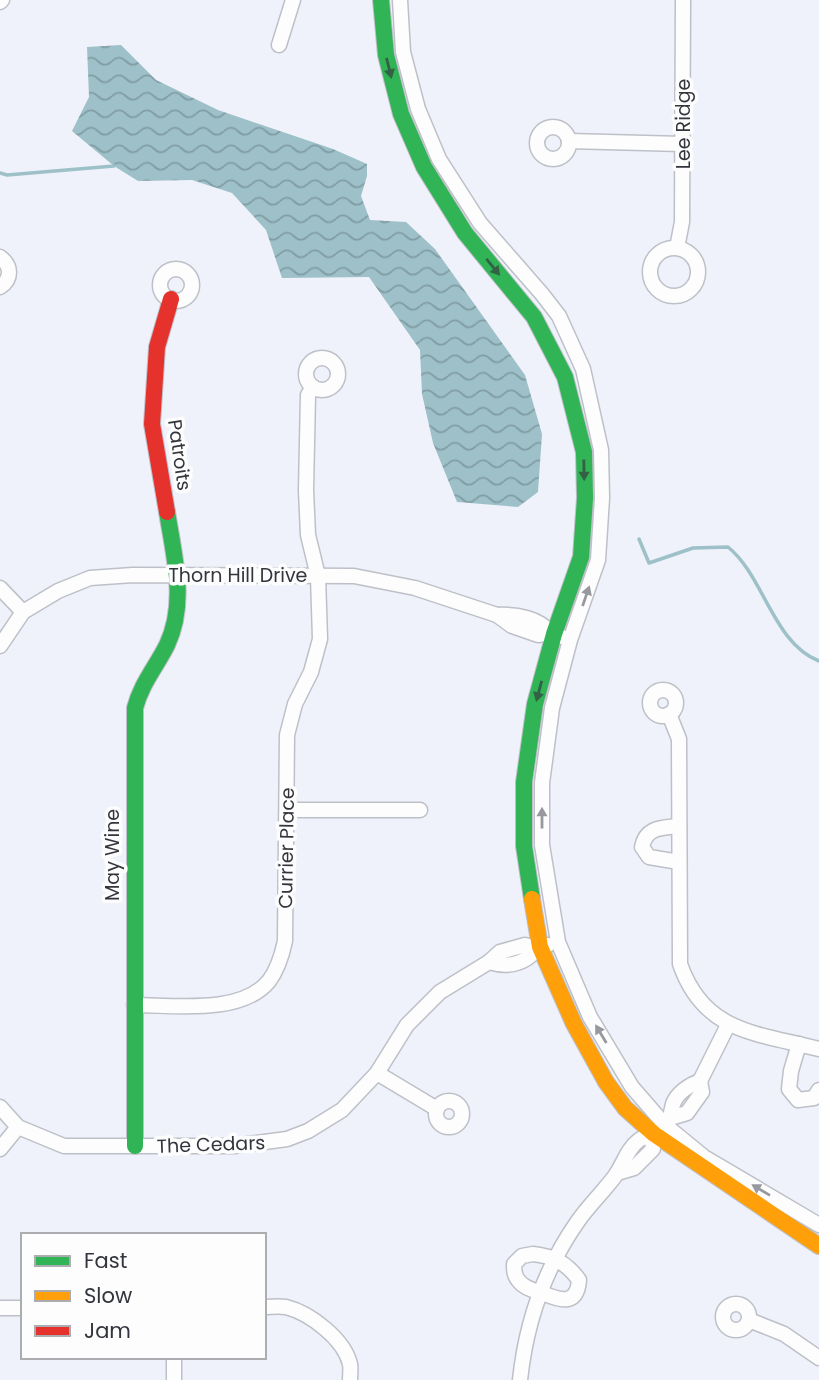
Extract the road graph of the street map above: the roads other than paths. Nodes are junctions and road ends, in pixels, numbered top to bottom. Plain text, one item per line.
1 (293, 0) edge
2 (381, 0) edge
3 (400, 0) edge
4 (683, 0) edge
5 (279, 45) dead end
6 (569, 141) dead end
7 (682, 144) junction
8 (677, 248) dead end
9 (0, 257) edge
10 (0, 286) edge
11 (170, 299) dead end
12 (313, 387) dead end
13 (177, 575) junction
14 (318, 576) junction
15 (0, 588) edge
16 (23, 612) junction
17 (552, 633) junction
18 (570, 640) junction
19 (0, 646) edge
20 (669, 714) dead end
21 (288, 810) junction
22 (420, 810) dead end
23 (679, 826) junction
24 (679, 862) junction
25 (558, 942) junction
26 (539, 948) junction
27 (134, 1005) junction
28 (728, 1025) junction
29 (799, 1044) junction
30 (819, 1049) edge
31 (377, 1073) junction
32 (819, 1090) edge
33 (0, 1107) edge
34 (437, 1109) dead end
35 (18, 1127) junction
36 (660, 1129) junction
37 (135, 1146) junction
38 (0, 1149) edge
39 (819, 1225) edge
40 (819, 1246) edge
41 (555, 1259) junction
42 (540, 1292) junction
43 (266, 1307) edge
44 (0, 1308) edge
45 (21, 1308) edge
46 (749, 1320) dead end
47 (819, 1357) edge
48 (174, 1359) edge
49 (174, 1380) edge
50 (350, 1380) edge
51 (520, 1380) edge

1 - 5 street
2 -> 17 street
18 -> 3 street
4 - 7 street, Lee Ridge
6 - 7 street
7 - 8 street, Lee Ridge
9 - 10 street
11 - 13 street, Patroits
12 - 14 street, Currier Place
13 - 14 street, Thorn Hill Drive
13 - 16 street, Thorn Hill Drive
13 - 27 street, May Wine
14 - 17 street, Thorn Hill Drive
14 - 21 street, Currier Place
15 - 16 street
16 - 19 street, Thorn Hill Drive
17 - 18 street, Thorn Hill Drive
17 -> 26 street
25 -> 18 street
20 - 23 street
21 - 22 street
21 - 27 street, Currier Place
23 - 24 street
23 - 24 street
24 - 28 street
25 - 26 street, The Cedars
36 -> 25 street
26 - 31 street, The Cedars
26 - 36 street
27 - 37 street, May Wine
28 - 29 street
28 - 36 street
29 - 30 street
29 - 32 street
31 - 34 street
31 - 37 street, The Cedars
33 - 35 street, The Cedars
35 - 37 street, The Cedars
35 - 38 street
39 -> 36 street
36 - 40 street
36 - 41 street
41 - 42 street
41 - 42 street
41 - 42 street
42 - 51 street
43 - 50 street
44 - 45 street
46 - 47 street
48 - 49 street

